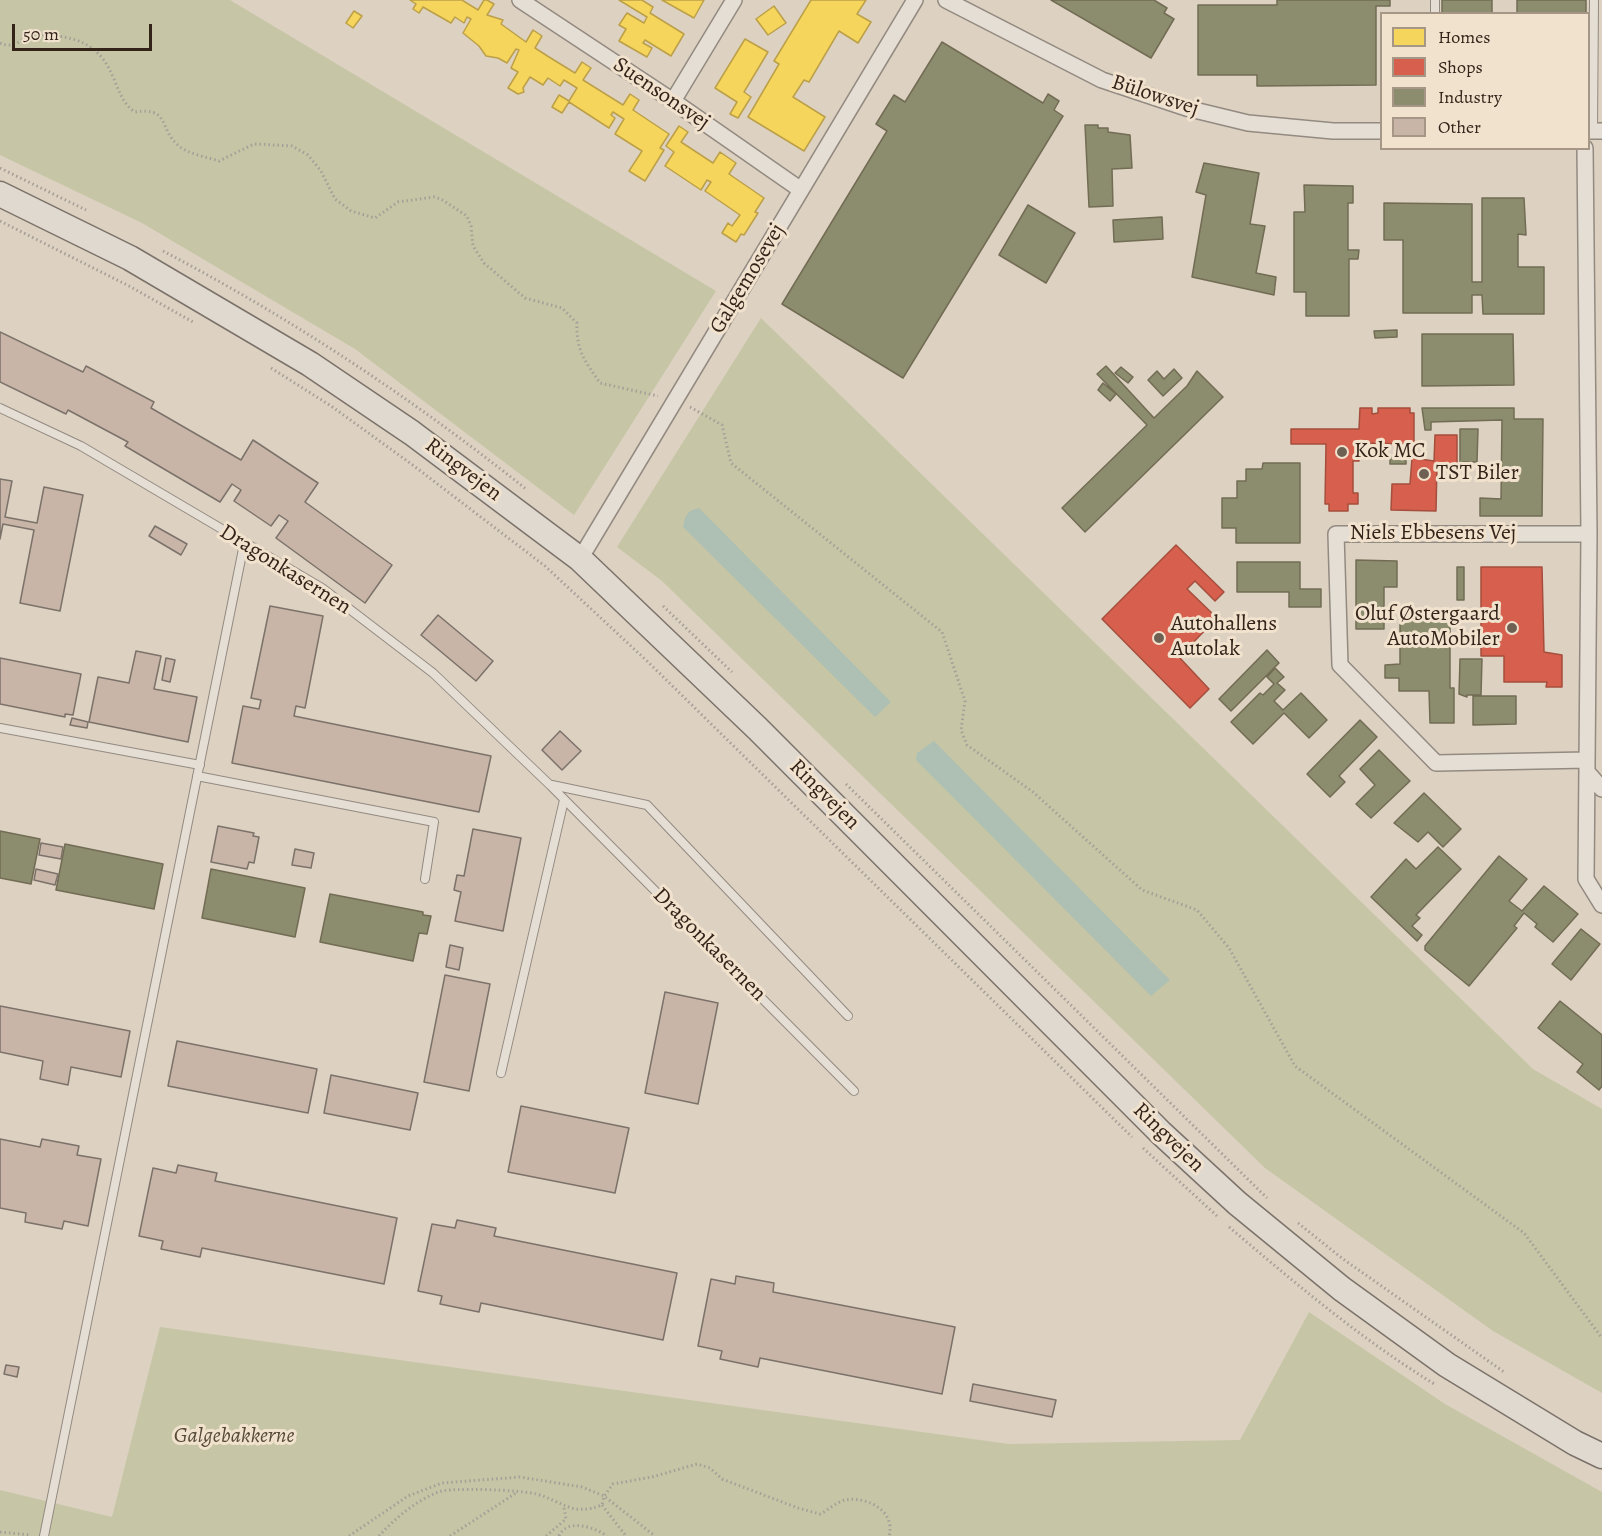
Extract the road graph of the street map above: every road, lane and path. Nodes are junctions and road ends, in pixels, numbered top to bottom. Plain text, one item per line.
1 (520, 0) edge
2 (734, 0) edge
3 (915, 0) edge
4 (946, 0) edge
5 (1594, 0) edge
6 (0, 43) edge
7 (673, 101) junction
8 (1380, 131) edge
9 (1594, 131) edge
10 (1585, 150) edge
11 (801, 190) junction
12 (0, 194) edge
13 (0, 221) edge
14 (197, 324) dead end
15 (264, 364) dead end
16 (676, 400) junction
17 (0, 408) edge
18 (1589, 534) junction
19 (244, 544) junction
20 (580, 559) junction
21 (0, 728) edge
22 (200, 765) junction
23 (1587, 767) junction
24 (198, 776) junction
25 (550, 785) junction
26 (1602, 789) edge
27 (564, 800) junction
28 (425, 879) dead end
29 (1602, 905) edge
30 (848, 1016) dead end
31 (501, 1073) dead end
32 (854, 1091) dead end
33 (1602, 1338) edge
34 (1441, 1388) dead end
35 (1602, 1456) edge
36 (518, 1492) junction
37 (604, 1496) junction
38 (602, 1505) junction
39 (564, 1508) junction
40 (0, 1532) edge
41 (44, 1536) edge
42 (349, 1536) edge
43 (379, 1536) edge
44 (450, 1536) edge
45 (546, 1536) edge
46 (559, 1536) edge
47 (607, 1536) edge
48 (626, 1536) edge
49 (655, 1536) edge
50 (889, 1536) edge

1 - 7 street, Suensonsvej
2 - 7 street
3 - 11 street, Galgemosevej
4 - 8 street, Bülowsvej
5 - 9 lane
6 - 16 path
7 - 11 street, Suensonsvej
10 - 18 street
11 - 16 street, Galgemosevej
12 - 20 main road, Ringvejen
13 - 14 path
15 - 34 path
16 - 20 street, Galgemosevej
16 - 33 path
17 - 19 lane, Dragonkasernen
18 - 23 street
18 - 23 street, Niels Ebbesens Vej
19 - 22 lane
19 - 25 lane, Dragonkasernen
20 - 35 main road, Ringvejen
21 - 22 lane
22 - 24 lane
23 - 26 street
23 - 29 street
24 - 28 lane
24 - 41 lane
25 - 27 lane, Dragonkasernen
25 - 30 lane
27 - 31 lane
27 - 32 lane, Dragonkasernen
36 - 39 path
36 - 43 path
36 - 44 path
37 - 38 path
37 - 42 path
37 - 49 path
37 - 50 path
38 - 39 path
38 - 48 path
39 - 45 path
40 - 41 path
46 - 47 path

